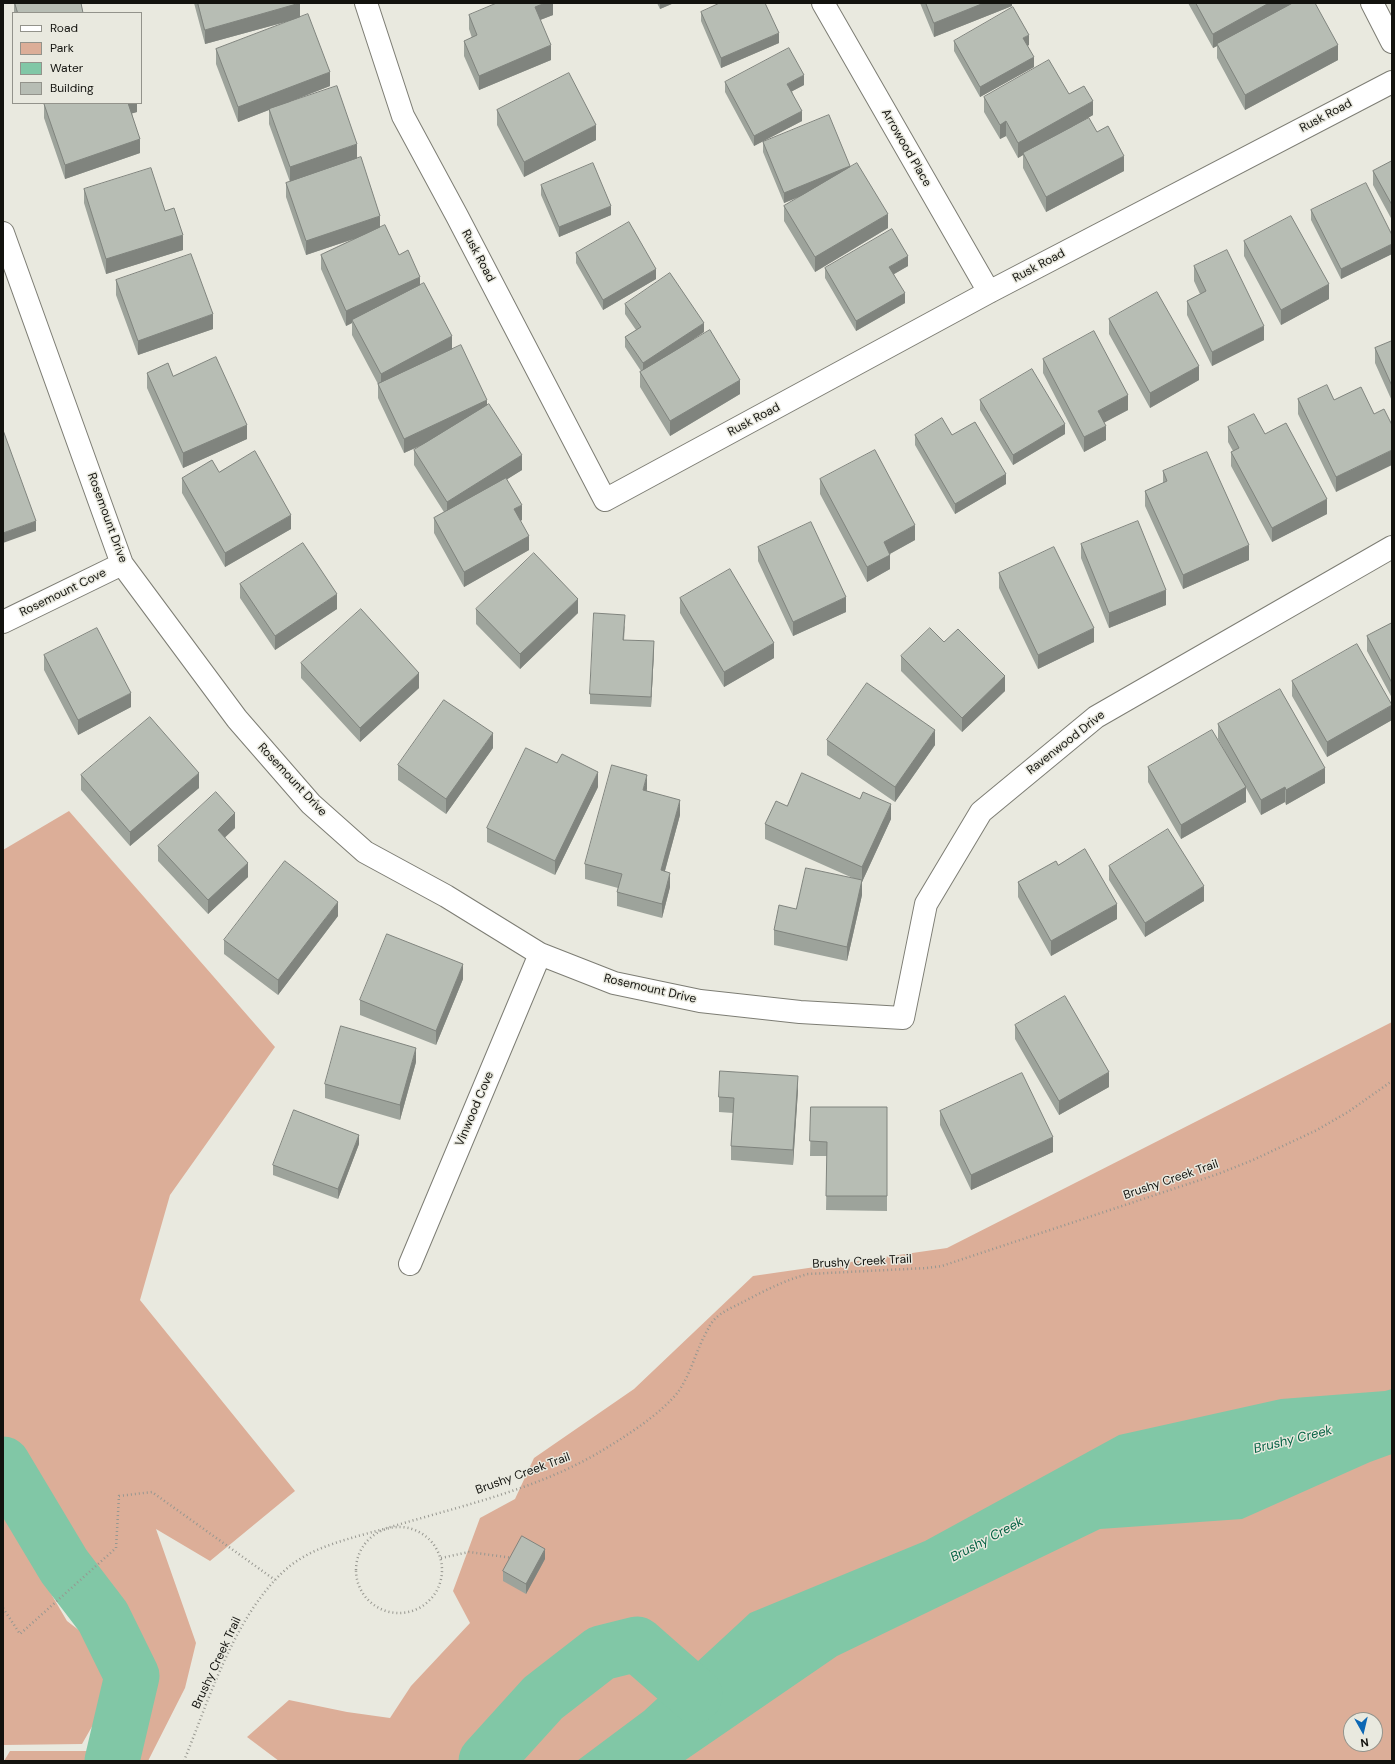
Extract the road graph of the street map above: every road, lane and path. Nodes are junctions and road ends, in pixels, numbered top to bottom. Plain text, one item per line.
1 (366, 3) edge
2 (823, 3) edge
3 (1372, 3) edge
4 (1392, 42) edge
5 (1392, 82) edge
6 (3, 233) edge
7 (989, 292) junction
8 (1392, 547) edge
9 (122, 564) junction
10 (3, 622) edge
11 (540, 954) junction
12 (903, 1018) joint
13 (1392, 1081) edge
14 (410, 1264) dead end
15 (385, 1529) junction
16 (441, 1558) junction
17 (515, 1559) edge
18 (275, 1580) junction
19 (3, 1608) edge
20 (184, 1761) edge

1 - 7 street, Rusk Road
2 - 7 street, Arrowood Place
3 - 4 street
5 - 7 street, Rusk Road
6 - 9 street, Rosemount Drive
8 - 12 street, Ravenwood Drive
9 - 10 street, Rosemount Cove
9 - 11 street, Rosemount Drive
11 - 12 street, Rosemount Drive
11 - 14 street, Vinwood Cove
13 - 15 path, Brushy Creek Trail
15 - 16 path, Brushy Creek Trail
15 - 16 path, Brushy Creek Trail
15 - 18 path, Brushy Creek Trail
16 - 17 path
18 - 19 path
18 - 20 path, Brushy Creek Trail

